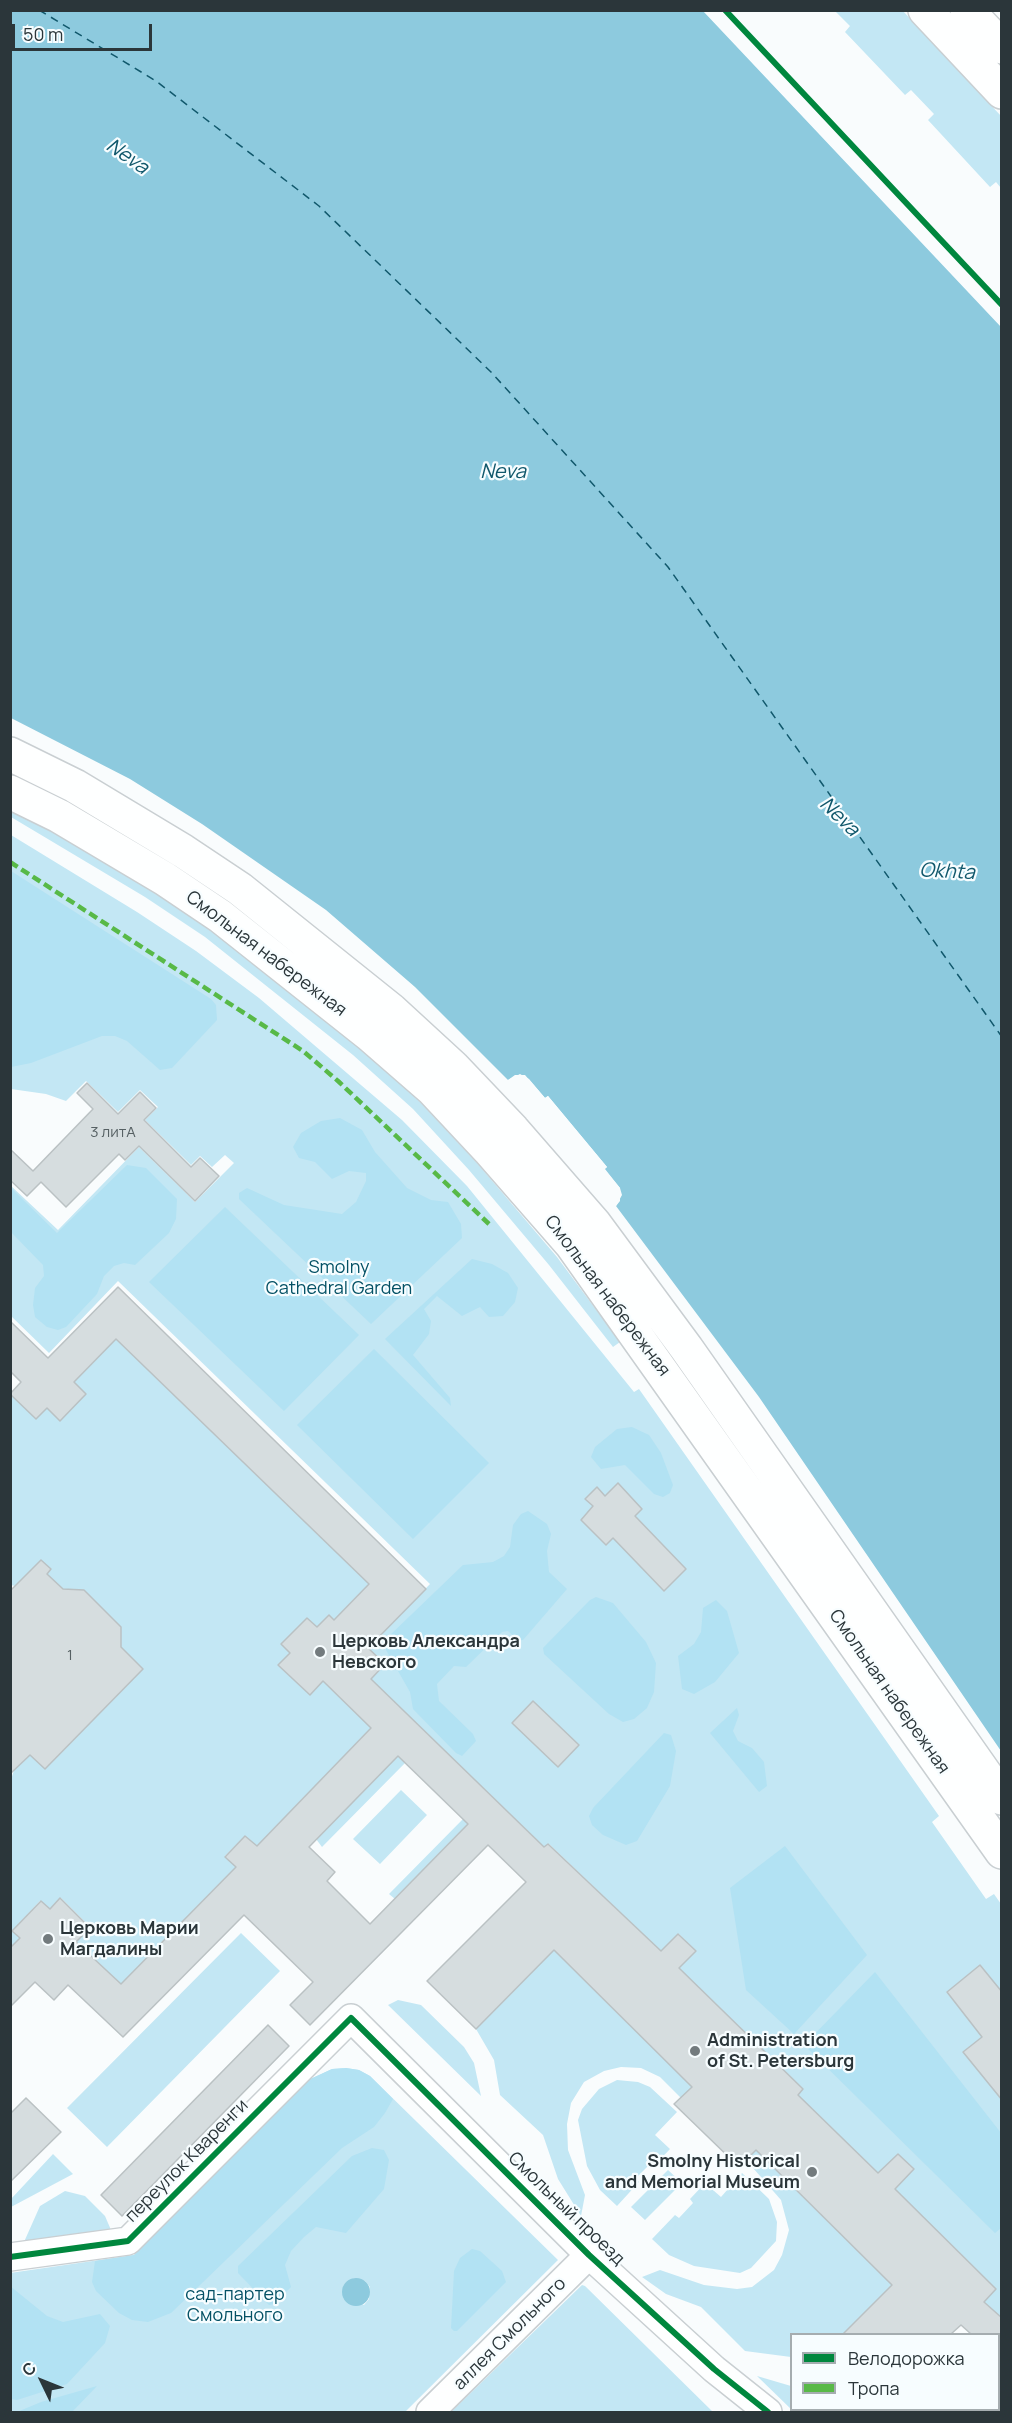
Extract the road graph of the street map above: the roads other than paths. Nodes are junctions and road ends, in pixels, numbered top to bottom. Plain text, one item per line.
1 (925, 10) edge
2 (967, 10) edge
3 (1002, 47) edge
4 (1002, 92) edge
5 (10, 754) edge
6 (10, 792) edge
7 (1002, 1798) edge
8 (1002, 1851) edge
9 (351, 2018) joint
10 (589, 2254) junction
11 (10, 2257) edge
12 (430, 2412) edge
13 (768, 2412) edge

1 - 4 main road
2 - 3 main road
5 - 7 main road, Смольная набережная
6 - 8 main road, Смольная набережная
9 - 10 street, Смольный проезд
9 - 11 street, переулок Кваренги
10 - 12 street, аллея Смольного
10 - 13 street, Смольный проезд

